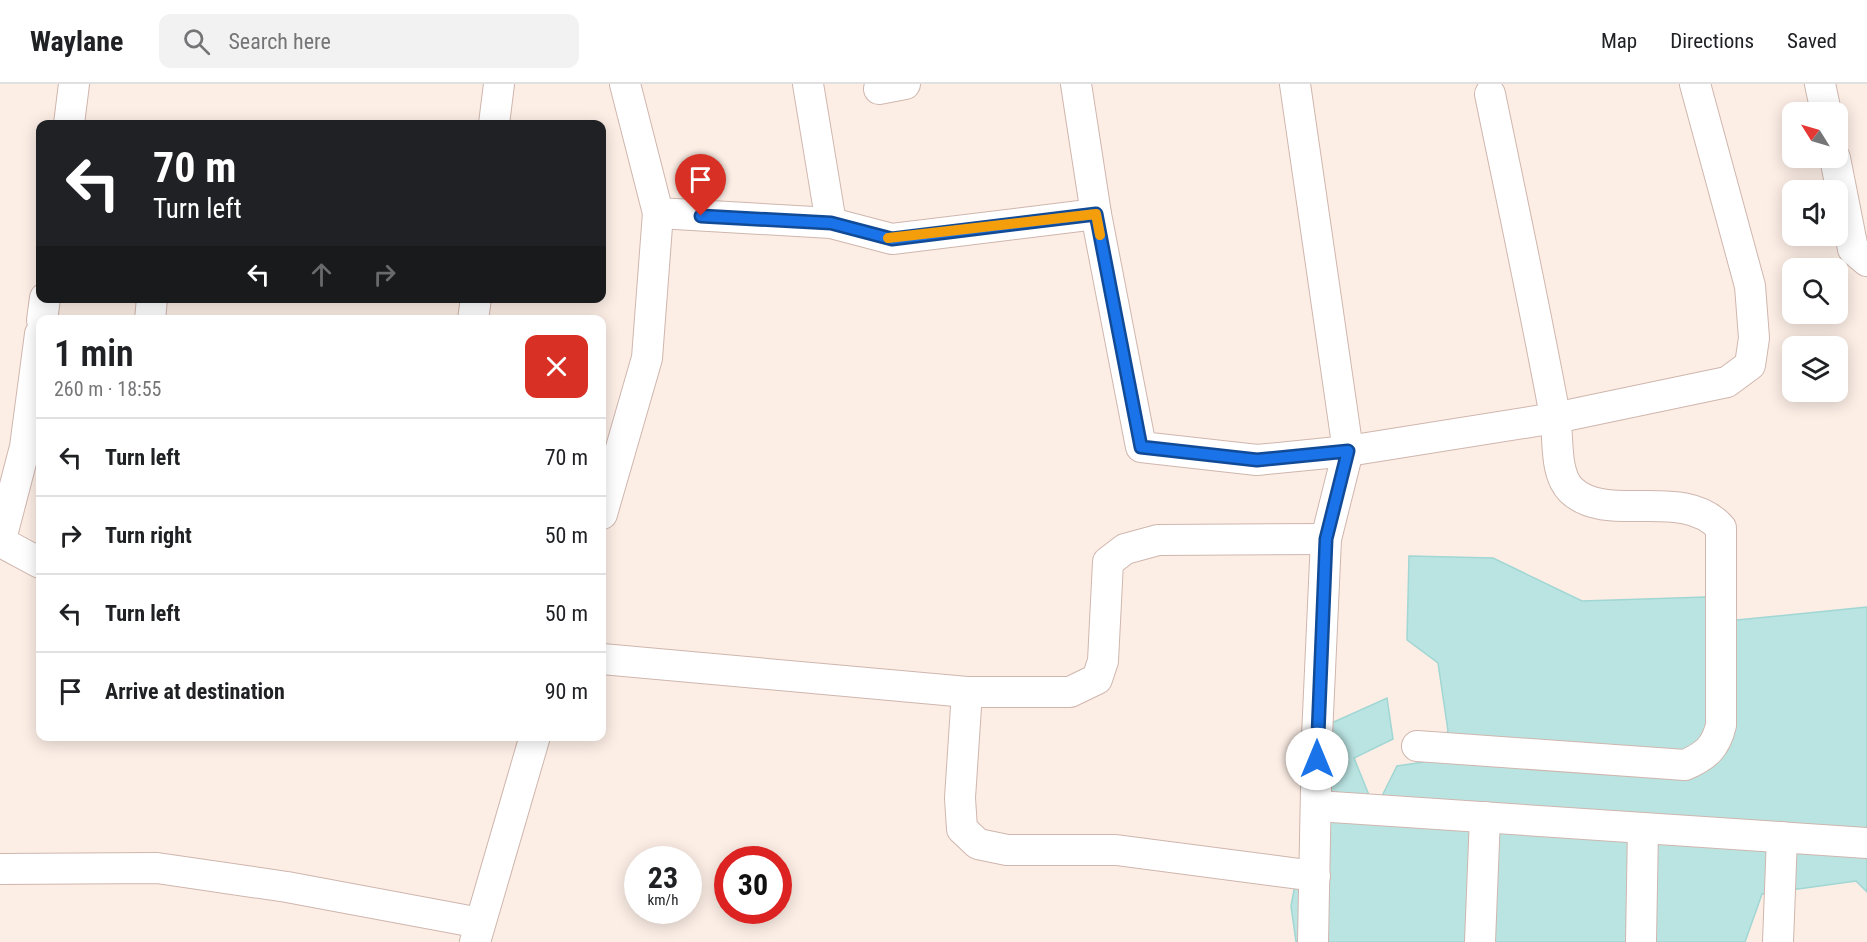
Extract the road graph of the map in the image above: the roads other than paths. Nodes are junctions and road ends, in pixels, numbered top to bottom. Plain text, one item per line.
1 (74, 84) edge
2 (499, 84) edge
3 (625, 84) edge
4 (808, 84) edge
5 (1076, 84) edge
6 (1295, 84) edge
7 (1695, 84) edge
8 (1820, 84) edge
9 (1490, 94) dead end
10 (1824, 102) edge
11 (70, 120) edge
12 (494, 120) edge
13 (1837, 168) edge
14 (658, 213) junction
15 (1096, 214) junction
16 (831, 223) junction
17 (1867, 261) edge
18 (36, 359) edge
19 (1555, 418) junction
20 (22, 447) edge
21 (1348, 451) junction
22 (606, 480) edge
23 (1326, 539) junction
24 (1, 543) edge
25 (36, 561) edge
26 (606, 659) edge
27 (967, 692) junction
28 (534, 741) edge
29 (1417, 746) dead end
30 (1317, 806) junction
31 (1485, 817) junction
32 (1643, 828) junction
33 (1782, 837) junction
34 (1867, 843) edge
35 (0, 869) edge
36 (1315, 876) junction
37 (478, 933) edge
38 (1313, 942) edge
39 (1480, 942) edge
40 (1641, 942) edge
41 (1778, 942) edge

1 - 11 street
2 - 12 street
3 - 14 street
4 - 16 street
5 - 15 street
6 - 21 street
7 - 19 street
8 - 10 street
9 - 19 street
13 - 17 street
14 - 16 street
14 - 22 street
15 - 16 street
15 - 21 street
18 - 20 street
19 - 21 street
19 - 29 street
20 - 24 street
21 - 23 street
23 - 27 street
23 - 30 street
24 - 25 street
26 - 27 street
27 - 36 street
28 - 37 street
30 - 31 street
30 - 36 street
31 - 32 street
31 - 39 street
32 - 33 street
32 - 40 street
33 - 34 street
33 - 41 street
35 - 37 street
36 - 38 street

